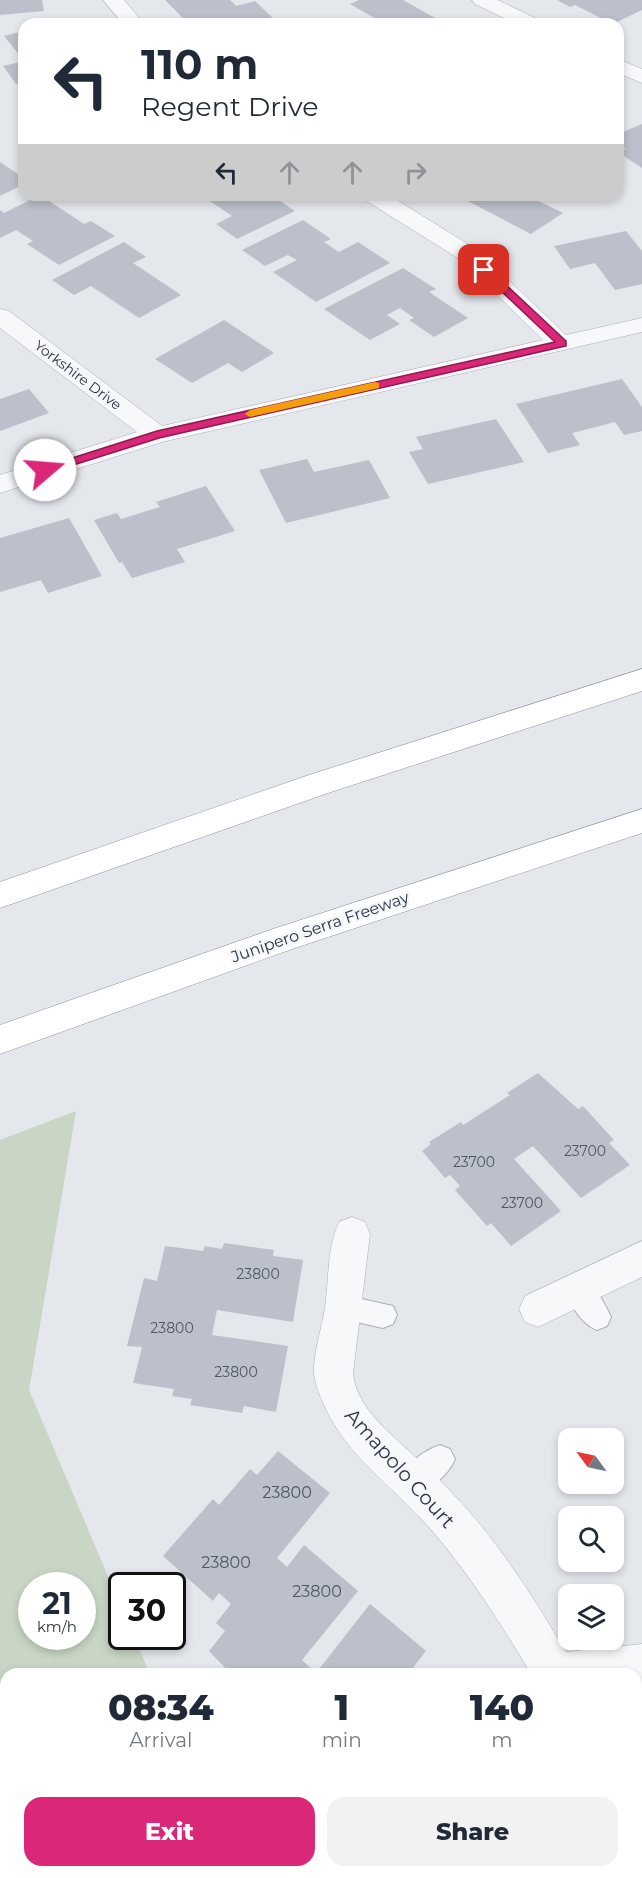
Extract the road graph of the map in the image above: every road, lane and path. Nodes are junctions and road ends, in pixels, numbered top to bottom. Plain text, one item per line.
1 (113, 0) edge
2 (482, 0) edge
3 (129, 18) edge
4 (520, 18) edge
5 (624, 68) edge
6 (642, 76) edge
7 (383, 201) edge
8 (0, 316) edge
9 (642, 325) edge
10 (562, 344) junction
11 (157, 435) junction
12 (0, 484) edge
13 (642, 680) edge
14 (642, 821) edge
15 (0, 895) edge
16 (0, 1040) edge
17 (352, 1234) dead end
18 (642, 1258) edge
19 (344, 1308) junction
20 (538, 1309) dead end
21 (383, 1314) dead end
22 (642, 1665) edge
23 (553, 1668) edge
24 (614, 1668) edge

1 - 3 street
2 - 4 street
5 - 6 street
7 - 10 street
8 - 11 street, Yorkshire Drive
9 - 10 street
10 - 11 street
11 - 12 street
13 - 15 highway
14 - 16 highway, Junipero Serra Freeway
17 - 19 street, Amapolo Court
18 - 20 street
19 - 21 lane
19 - 23 street, Amapolo Court
22 - 24 street, Amapolo Court

